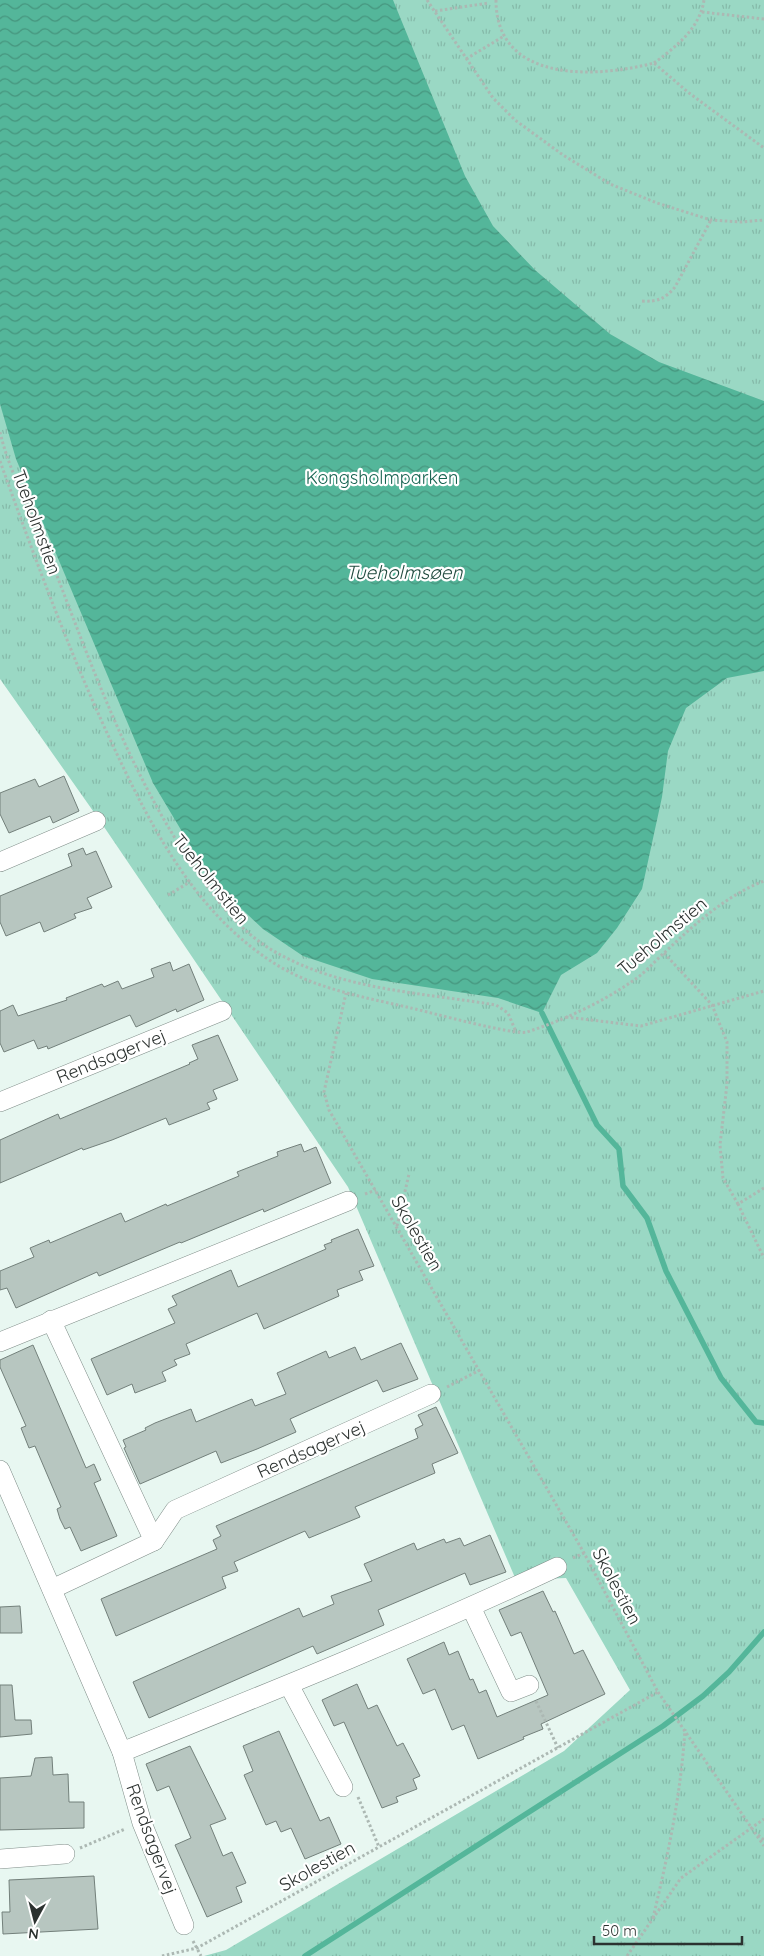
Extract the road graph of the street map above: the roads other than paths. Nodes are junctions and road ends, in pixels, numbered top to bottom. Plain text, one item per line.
1 (96, 821) dead end
2 (0, 862) edge
3 (222, 1011) dead end
4 (0, 1102) edge
5 (348, 1201) dead end
6 (51, 1320) junction
7 (0, 1342) edge
8 (431, 1394) road end
9 (0, 1470) edge
10 (154, 1542) junction
11 (558, 1567) dead end
12 (52, 1589) junction
13 (471, 1607) junction
14 (289, 1685) junction
15 (530, 1685) road end
16 (122, 1752) junction
17 (343, 1787) road end
18 (65, 1854) road end
19 (0, 1859) edge
20 (184, 1925) dead end

1 - 2 street
3 - 4 street, Rendsagervej
5 - 6 street
6 - 7 street
6 - 10 street
8 - 10 street, Rendsagervej
9 - 12 street, Rendsagervej
10 - 12 street
11 - 13 street
12 - 16 street, Rendsagervej
13 - 14 street
13 - 15 street
14 - 16 street
14 - 17 street
16 - 20 street, Rendsagervej
18 - 19 street

